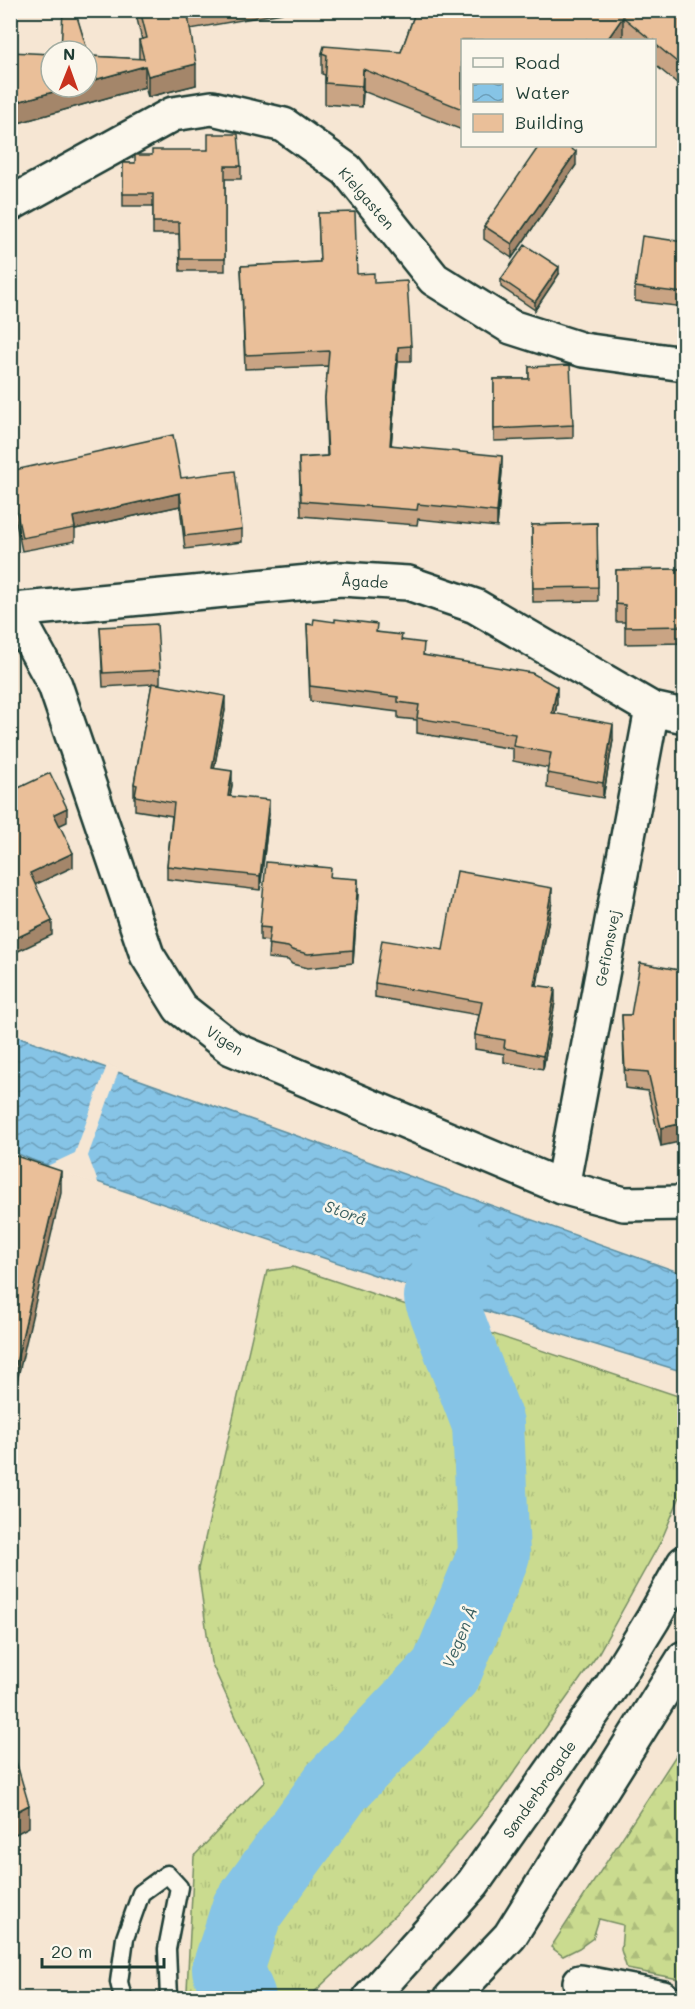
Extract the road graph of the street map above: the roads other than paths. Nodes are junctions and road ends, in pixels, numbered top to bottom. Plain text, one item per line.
1 (10, 204) edge
2 (684, 364) edge
3 (12, 609) edge
4 (652, 709) junction
5 (684, 716) edge
6 (562, 1187) junction
7 (684, 1203) edge
8 (684, 1563) edge
9 (684, 1658) edge
10 (580, 1982) dead end
11 (123, 1998) edge
12 (169, 1998) edge
13 (370, 1998) edge
14 (451, 1998) edge
15 (663, 1998) edge

1 - 2 street, Kielgasten
3 - 4 street, Ågade
3 - 6 street, Vigen
4 - 5 street, Ågade
4 - 6 street, Gefionsvej
6 - 7 street, Vigen
8 - 13 street, Sønderbrogade
9 - 14 street
10 - 15 street
11 - 12 lane

